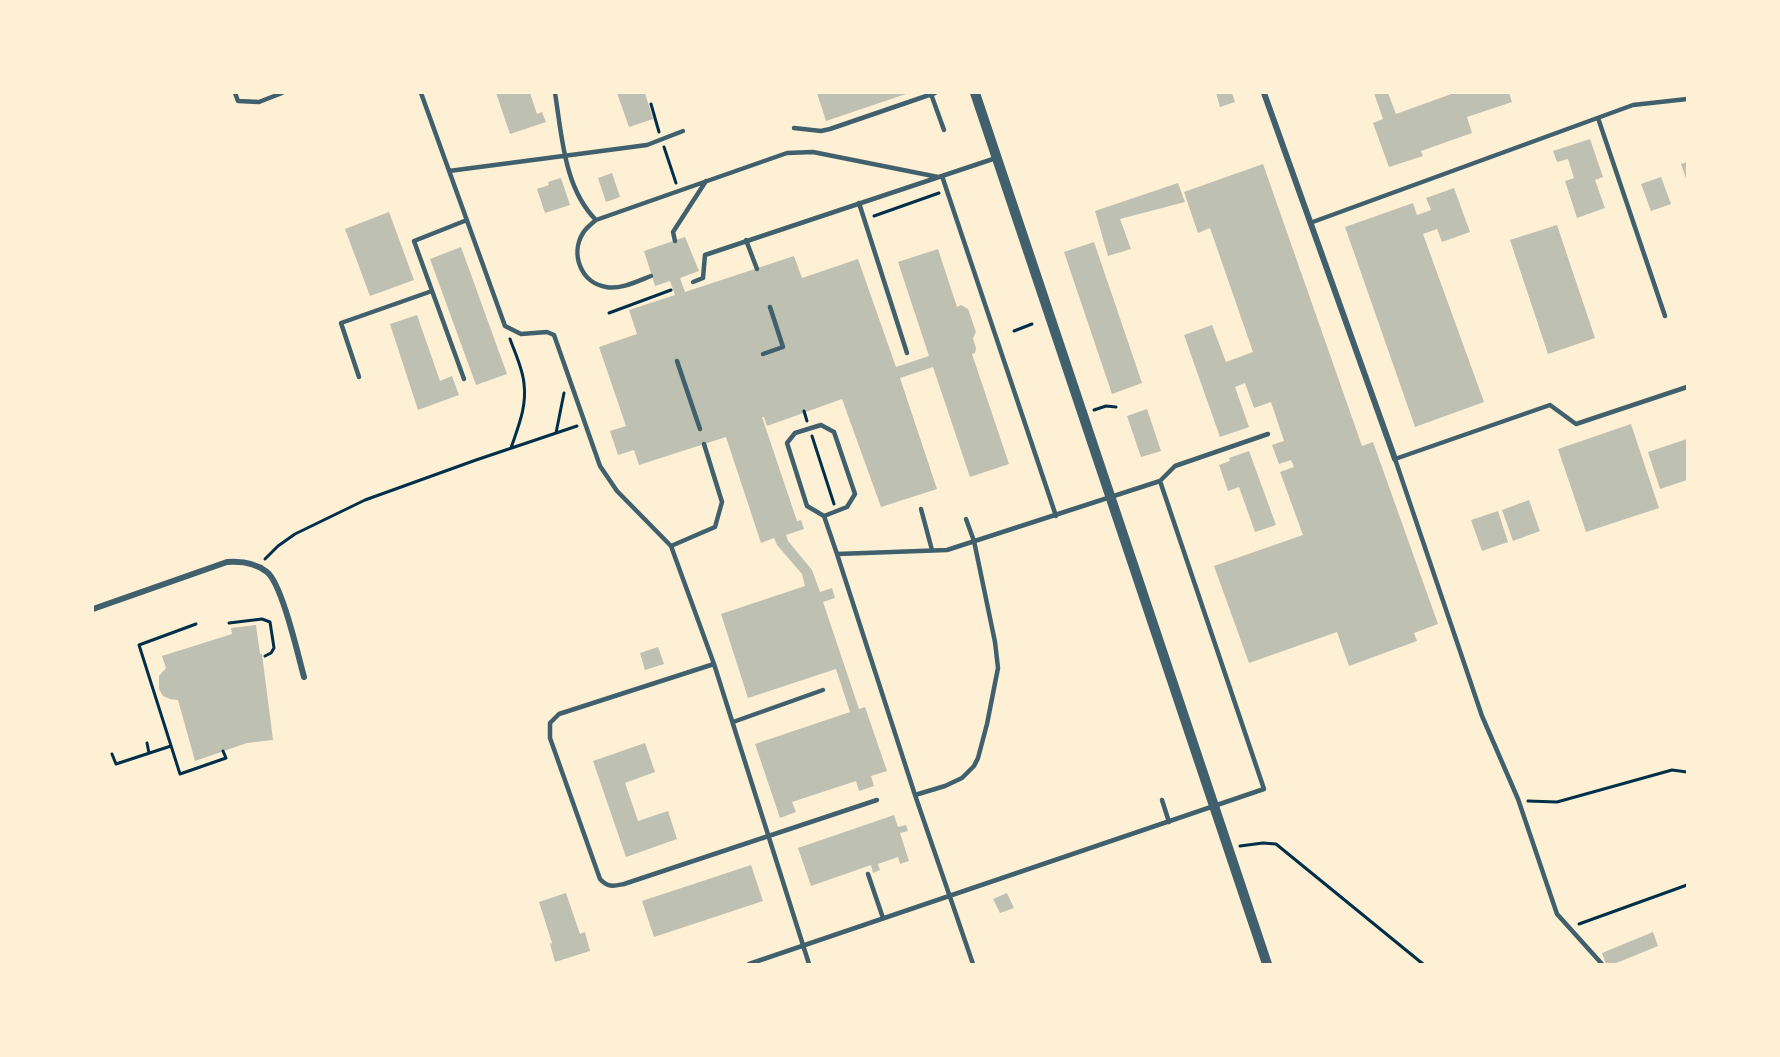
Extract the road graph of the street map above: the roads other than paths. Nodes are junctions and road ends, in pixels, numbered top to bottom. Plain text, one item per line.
1 (236, 93) edge
2 (282, 93) edge
3 (414, 93) edge
4 (421, 93) edge
5 (555, 93) edge
6 (975, 93) edge
7 (1264, 93) edge
8 (933, 94) edge
9 (1687, 99) edge
10 (424, 100) junction
11 (1598, 118) junction
12 (794, 128) dead end
13 (944, 130) dead end
14 (683, 131) dead end
15 (565, 155) junction
16 (996, 158) junction
17 (449, 171) junction
18 (940, 177) junction
19 (706, 181) junction
20 (859, 203) junction
21 (466, 220) junction
22 (596, 220) junction
23 (1310, 223) junction
24 (747, 240) junction
25 (675, 241) dead end
26 (757, 269) dead end
27 (651, 276) dead end
28 (693, 282) dead end
29 (432, 291) junction
30 (770, 307) dead end
31 (1665, 316) dead end
32 (908, 353) dead end
33 (763, 354) dead end
34 (677, 361) dead end
35 (359, 377) dead end
36 (464, 379) dead end
37 (1687, 387) edge
38 (700, 429) dead end
39 (1268, 434) dead end
40 (704, 444) dead end
41 (1395, 459) junction
42 (1160, 482) junction
43 (1111, 498) junction
44 (921, 509) dead end
45 (824, 516) junction
46 (1056, 516) junction
47 (966, 519) dead end
48 (974, 541) junction
49 (671, 546) junction
50 (932, 550) junction
51 (837, 554) junction
52 (93, 609) edge
53 (714, 664) junction
54 (304, 677) dead end
55 (823, 690) dead end
56 (733, 722) junction
57 (915, 795) junction
58 (877, 800) dead end
59 (1162, 800) dead end
60 (1215, 806) junction
61 (1169, 822) junction
62 (770, 835) junction
63 (868, 874) dead end
64 (949, 896) junction
65 (883, 918) junction
66 (804, 945) junction
67 (748, 964) edge
68 (809, 964) edge
69 (973, 964) edge
70 (1267, 964) edge
71 (1602, 964) edge

1 - 2 lane
3 - 10 lane
4 - 10 lane
5 - 15 lane
6 - 16 street
7 - 23 street
8 - 12 lane
8 - 13 lane
9 - 11 lane
10 - 17 lane
11 - 23 lane
11 - 31 lane
14 - 15 lane
15 - 17 lane
15 - 22 lane
16 - 18 lane
16 - 43 street
17 - 21 lane
18 - 19 lane
18 - 20 lane
18 - 46 lane
19 - 22 lane
19 - 25 lane
20 - 24 lane
20 - 32 lane
21 - 29 lane
21 - 49 lane
22 - 27 lane
23 - 41 street
24 - 26 lane
24 - 28 lane
29 - 35 lane
29 - 36 lane
30 - 33 lane
34 - 38 lane
37 - 41 lane
39 - 42 lane
40 - 49 lane
41 - 71 lane
42 - 43 lane
42 - 60 lane
43 - 46 lane
43 - 60 street
44 - 50 lane
45 - 45 lane
45 - 51 lane
46 - 48 lane
47 - 48 lane
48 - 50 lane
48 - 57 lane
49 - 53 lane
50 - 51 lane
51 - 57 lane
52 - 54 street
53 - 56 lane
53 - 62 lane
55 - 56 lane
56 - 62 lane
57 - 64 lane
58 - 62 lane
59 - 61 lane
60 - 61 lane
60 - 70 street
61 - 64 lane
62 - 66 lane
63 - 65 lane
64 - 65 lane
64 - 69 lane
65 - 66 lane
66 - 67 lane
66 - 68 lane

